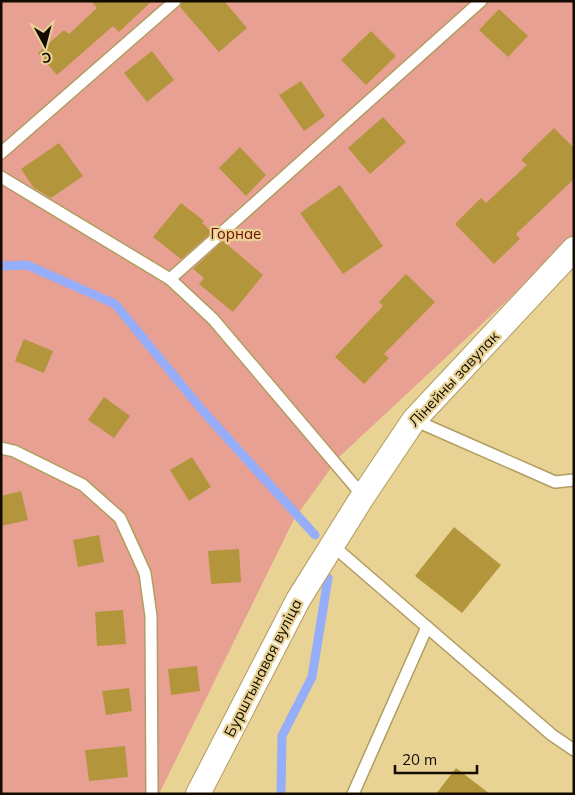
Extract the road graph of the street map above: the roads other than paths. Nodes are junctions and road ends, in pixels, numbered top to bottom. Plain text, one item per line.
1 (175, 1) edge
2 (481, 1) edge
3 (1, 153) edge
4 (1, 177) edge
5 (574, 249) edge
6 (170, 279) junction
7 (414, 420) junction
8 (1, 448) edge
9 (574, 480) edge
10 (363, 496) junction
11 (332, 545) junction
12 (427, 627) junction
13 (574, 750) edge
14 (152, 794) edge
15 (198, 794) edge
16 (353, 794) edge

1 - 3 lane
2 - 6 lane
4 - 6 lane
5 - 7 street, Лінейны завулак
6 - 10 lane
7 - 9 lane
7 - 10 street, Лінейны завулак
8 - 14 lane
10 - 11 street, Лінейны завулак
11 - 12 lane
11 - 15 street, Бурштынавая вуліца
12 - 13 lane
12 - 16 lane

